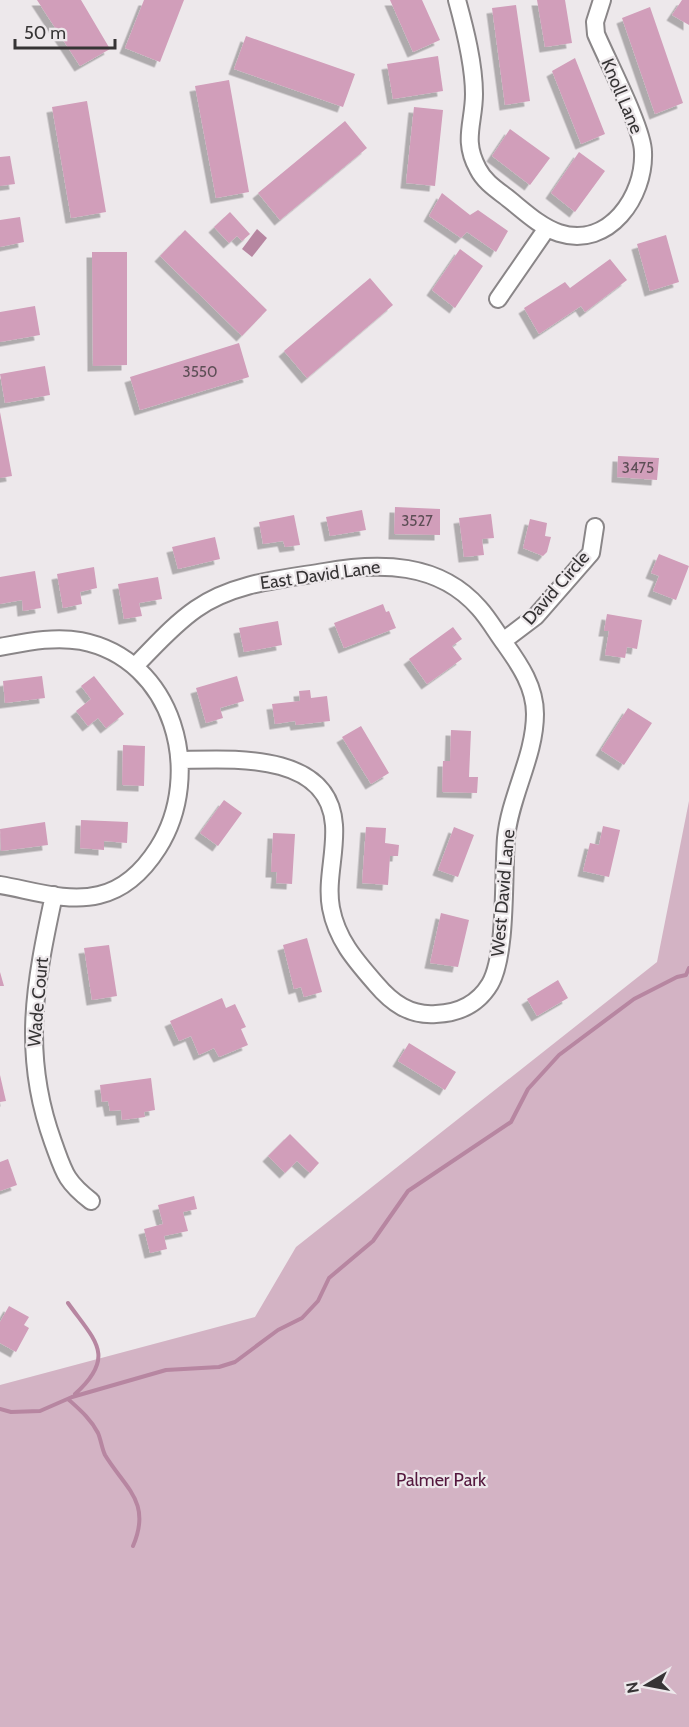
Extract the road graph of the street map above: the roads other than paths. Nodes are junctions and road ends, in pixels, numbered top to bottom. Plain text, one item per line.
1 (458, 0) edge
2 (602, 0) edge
3 (547, 228) junction
4 (498, 299) dead end
5 (595, 527) dead end
6 (503, 641) junction
7 (0, 647) edge
8 (135, 666) junction
9 (181, 760) junction
10 (0, 885) edge
11 (54, 895) junction
12 (92, 1201) dead end

1 - 3 street, Knoll Lane
2 - 3 street, Knoll Lane
3 - 4 street
5 - 6 street, David Circle
6 - 8 street, East David Lane
6 - 9 street, West David Lane
7 - 8 street
8 - 9 street
9 - 11 street
10 - 11 street
11 - 12 street, Wade Court

